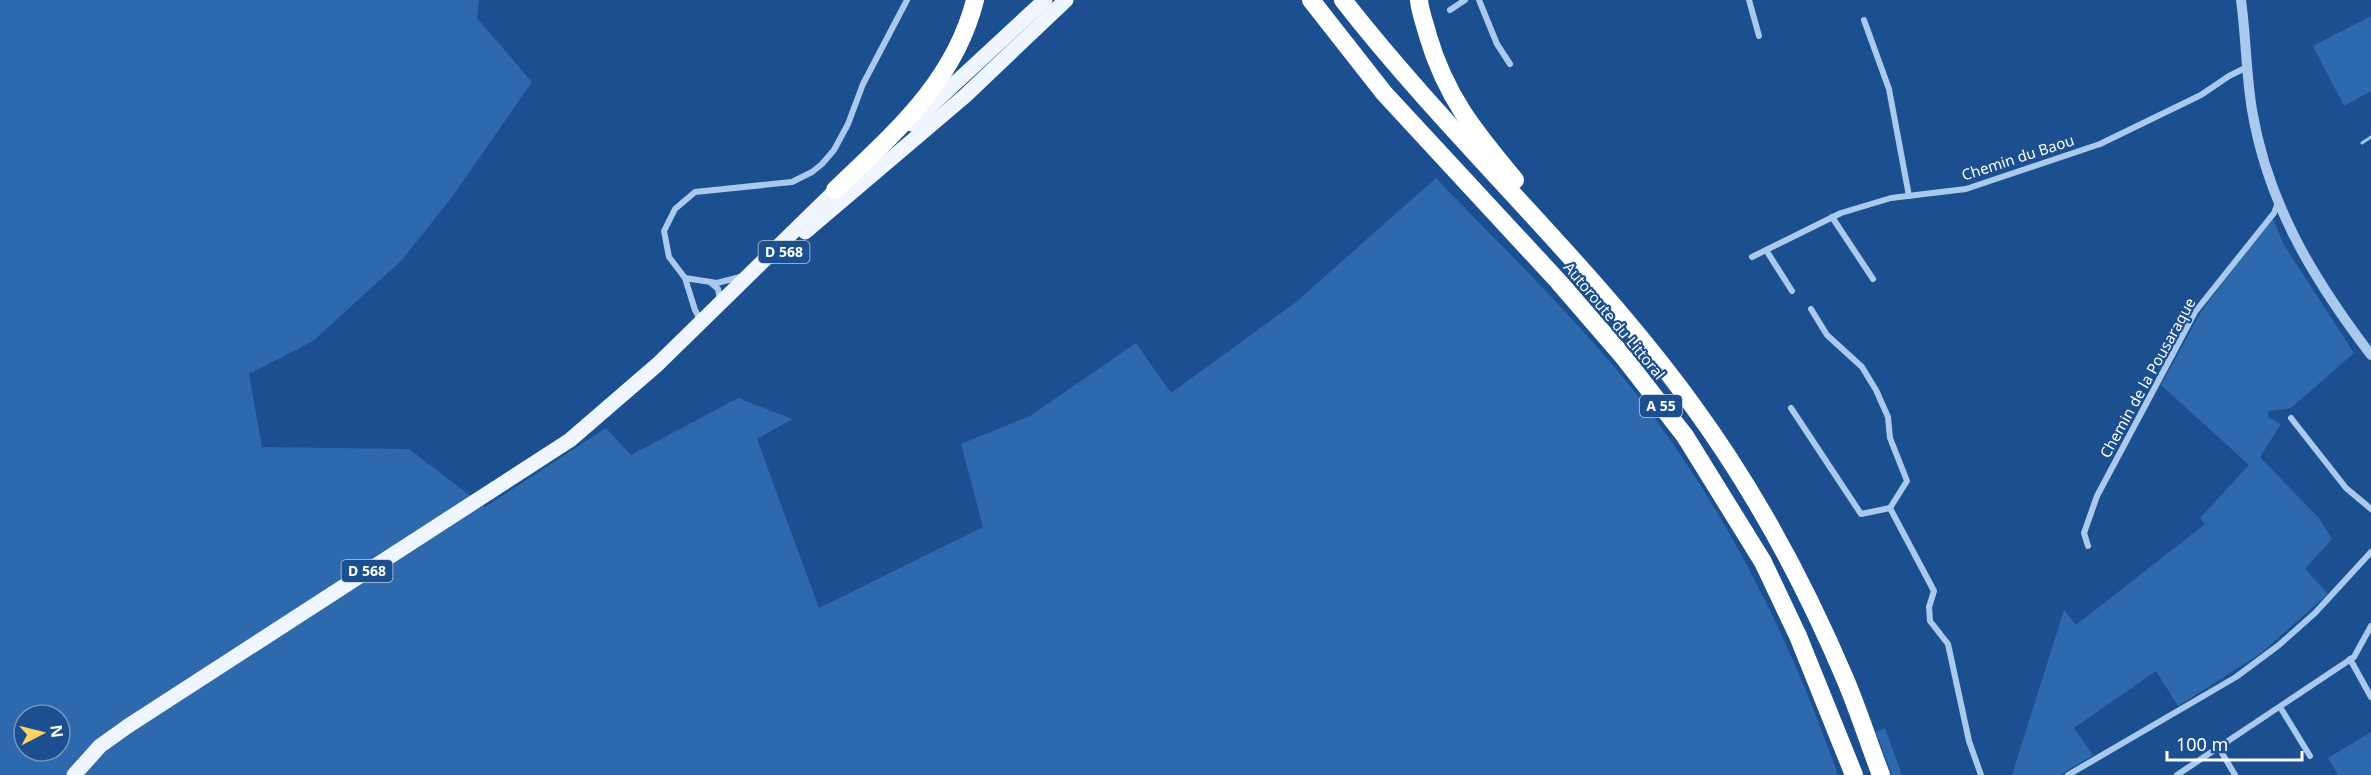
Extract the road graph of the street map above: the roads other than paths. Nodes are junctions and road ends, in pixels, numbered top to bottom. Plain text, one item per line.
1 (907, 0) edge
2 (975, 0) edge
3 (1045, 0) edge
4 (1066, 0) edge
5 (1305, 0) edge
6 (1311, 0) edge
7 (1343, 0) edge
8 (1419, 0) edge
9 (1465, 0) edge
10 (1479, 0) edge
11 (1749, 0) edge
12 (2241, 0) edge
13 (1450, 10) dead end
14 (1864, 20) dead end
15 (1758, 36) dead end
16 (1510, 64) dead end
17 (2247, 68) junction
18 (1384, 93) junction
19 (835, 190) junction
20 (1909, 196) junction
21 (2278, 203) junction
22 (1832, 217) junction
23 (1766, 250) junction
24 (1752, 257) dead end
25 (751, 271) junction
26 (685, 278) junction
27 (1873, 279) dead end
28 (710, 282) junction
29 (1792, 291) dead end
30 (1811, 309) dead end
31 (712, 315) junction
32 (1641, 339) junction
33 (2371, 355) edge
34 (1791, 408) dead end
35 (2291, 418) dead end
36 (1890, 508) junction
37 (2371, 509) edge
38 (2088, 546) dead end
39 (2371, 552) edge
40 (2371, 626) edge
41 (2350, 659) junction
42 (2371, 697) edge
43 (2280, 707) junction
44 (2218, 748) junction
45 (2310, 756) dead end
46 (74, 775) edge
47 (1854, 775) edge
48 (1881, 775) edge
49 (1981, 775) edge
50 (2068, 775) edge
51 (2177, 775) edge
52 (2235, 775) edge

1 - 26 street
2 - 19 highway
3 - 19 main road, D 568
4 - 31 main road, D 568
5 - 18 highway
6 - 18 highway, Autoroute du Littoral / A 55
7 - 32 highway, Autoroute du Littoral / A 55
8 - 32 highway
9 - 13 street
10 - 16 street
11 - 15 street
12 - 17 street
14 - 20 street
17 - 20 street, Chemin du Baou
17 - 21 street
18 - 47 highway, Autoroute du Littoral / A 55
19 - 25 main road, D 568
20 - 22 street, Chemin du Baou
21 - 33 street
21 - 38 street, Chemin de la Pousaraque
22 - 23 street, Chemin du Baou
22 - 27 street
23 - 24 street, Chemin du Baou
23 - 29 street
25 - 28 street
25 - 31 main road, D 568
26 - 28 street
26 - 31 street
28 - 31 street
30 - 36 street
31 - 46 main road, D 568
32 - 48 highway, Autoroute du Littoral / A 55
34 - 36 street
35 - 37 street
36 - 49 street
39 - 50 street
40 - 41 street
41 - 42 street
41 - 43 street
43 - 44 street
43 - 45 street
44 - 51 street
44 - 52 street

